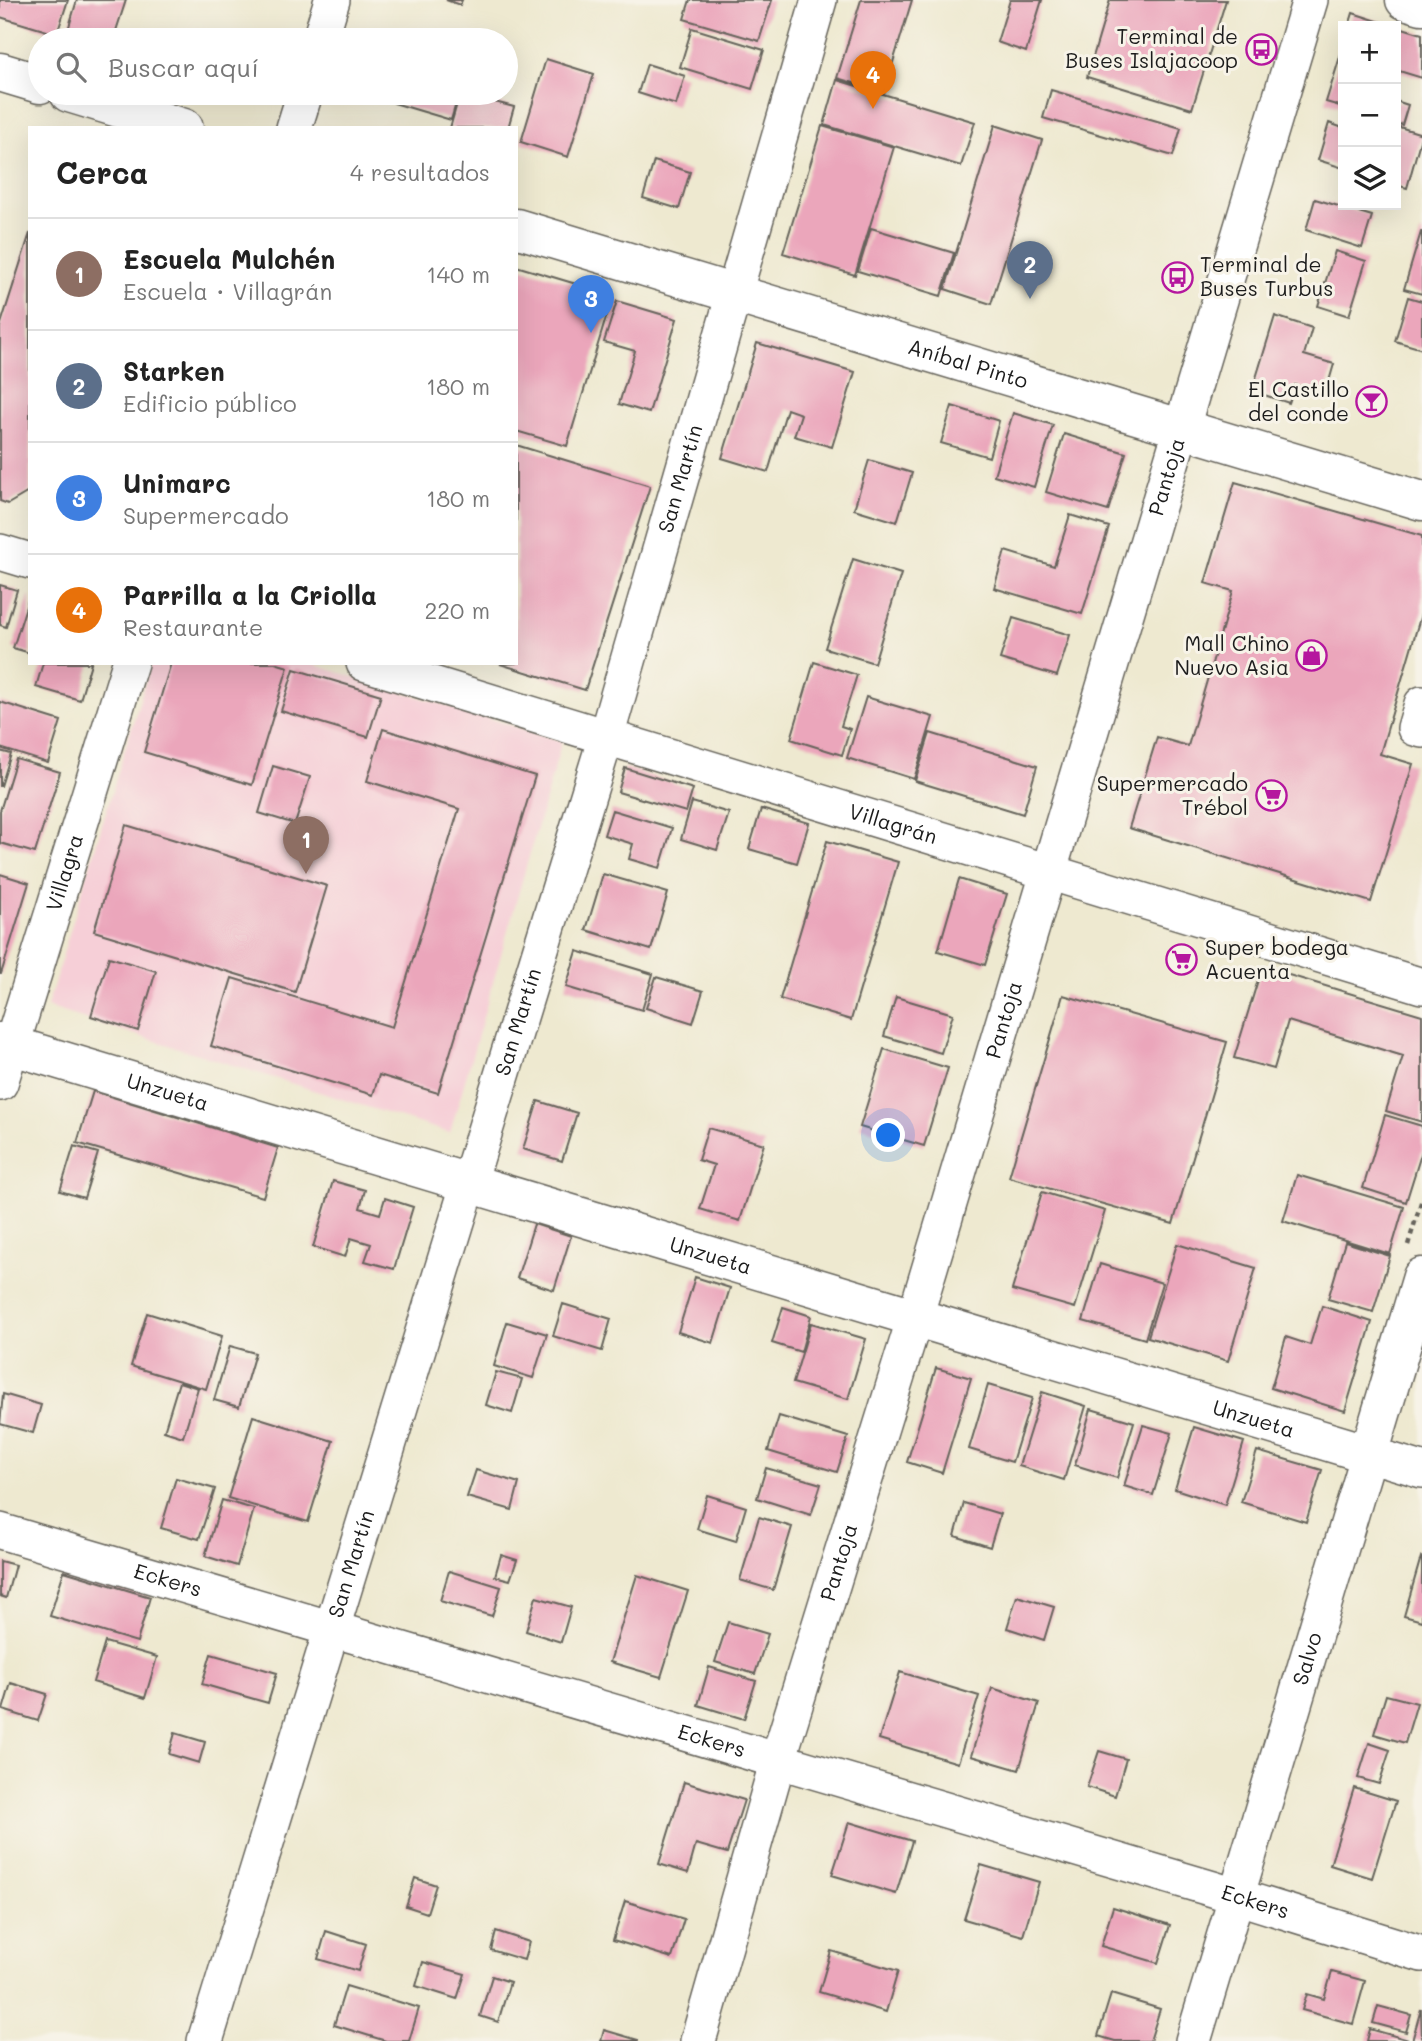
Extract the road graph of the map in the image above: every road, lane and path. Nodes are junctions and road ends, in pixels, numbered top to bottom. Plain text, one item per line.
1 (332, 0) edge
2 (820, 0) edge
3 (1310, 0) edge
4 (1405, 0) edge
5 (1422, 5) edge
6 (324, 28) edge
7 (0, 72) edge
8 (28, 80) edge
9 (108, 105) edge
10 (301, 105) edge
11 (177, 126) edge
12 (295, 126) edge
13 (518, 229) edge
14 (734, 294) junction
15 (1181, 429) junction
16 (1422, 501) edge
17 (0, 552) edge
18 (28, 560) edge
19 (129, 665) edge
20 (371, 665) edge
21 (1422, 704) edge
22 (1422, 730) edge
23 (606, 737) junction
24 (1049, 872) junction
25 (1420, 979) edge
26 (5, 1043) edge
27 (0, 1083) edge
28 (467, 1182) junction
29 (1422, 1277) edge
30 (915, 1317) junction
31 (1368, 1454) junction
32 (1422, 1470) edge
33 (0, 1531) edge
34 (331, 1629) junction
35 (778, 1760) junction
36 (1235, 1896) junction
37 (1422, 1954) edge
38 (205, 2041) edge
39 (698, 2041) edge
40 (1193, 2041) edge

1 - 6 street
2 - 14 street, San Martín
3 - 15 street, Pantoja
4 - 5 main road
7 - 8 main road
9 - 11 main road
10 - 12 street
13 - 14 main road, Aníbal Pinto
14 - 15 main road, Aníbal Pinto
14 - 23 street, San Martín
15 - 16 main road, Aníbal Pinto
15 - 24 street, Pantoja
17 - 18 street
19 - 26 street, Villagra
20 - 23 street, Villagrán
21 - 22 street
23 - 24 street, Villagrán
23 - 28 street, San Martín
24 - 25 street, Villagrán
24 - 30 street, Pantoja
26 - 27 street, Villagra
26 - 28 main road, Unzueta
28 - 30 main road, Unzueta
28 - 34 street, San Martín
29 - 31 main road, Salvo
30 - 31 main road, Unzueta
30 - 35 street, Pantoja
31 - 32 street, Unzueta
31 - 36 street, Salvo
33 - 34 street, Eckers
34 - 35 street, Eckers
34 - 38 street, San Martín
35 - 36 street, Eckers
35 - 39 street, Pantoja
36 - 37 street, Eckers
36 - 40 street, Salvo

